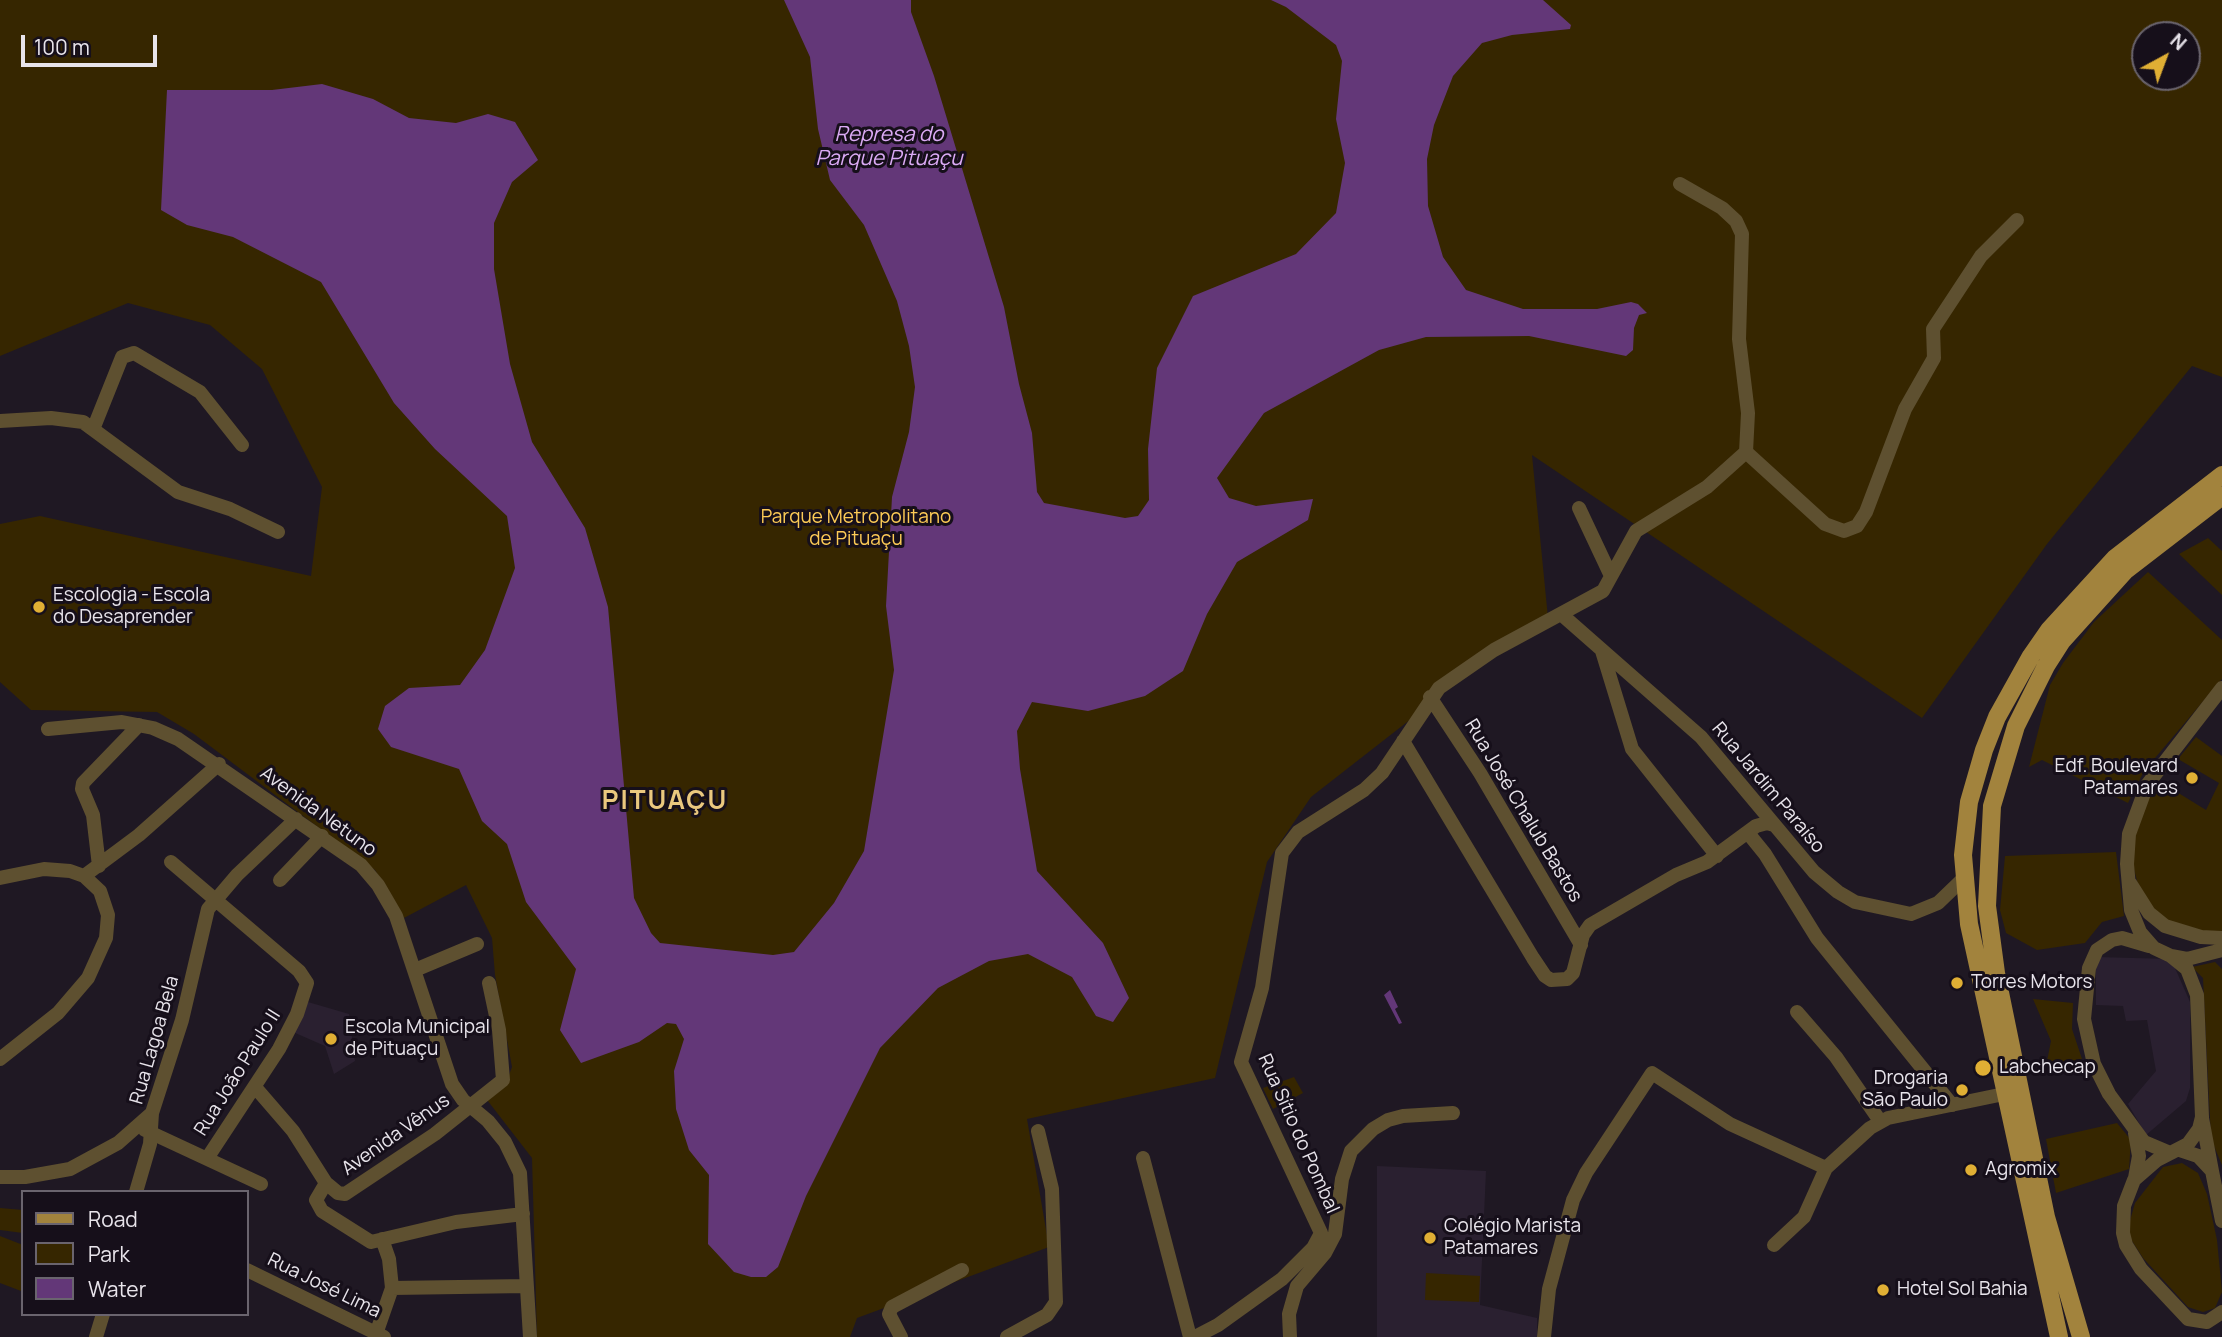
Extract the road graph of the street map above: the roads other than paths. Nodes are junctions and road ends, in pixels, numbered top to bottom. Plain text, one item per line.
1 (1680, 184) dead end
2 (2017, 220) dead end
3 (0, 422) edge
4 (94, 427) junction
5 (242, 445) dead end
6 (1746, 452) junction
7 (2222, 475) edge
8 (2222, 496) edge
9 (1579, 508) dead end
10 (278, 532) dead end
11 (1611, 576) junction
12 (1561, 614) junction
13 (1601, 650) junction
14 (2222, 688) edge
15 (1430, 697) junction
16 (139, 725) junction
17 (48, 729) dead end
18 (1403, 741) junction
19 (219, 764) junction
20 (296, 819) junction
21 (1774, 825) junction
22 (1748, 833) junction
23 (322, 836) junction
24 (1786, 838) junction
25 (1765, 854) junction
26 (1717, 856) junction
27 (171, 862) dead end
28 (99, 866) junction
29 (1, 876) edge
30 (84, 876) junction
31 (1964, 878) junction
32 (2127, 878) junction
33 (280, 880) dead end
34 (214, 901) junction
35 (2149, 913) junction
36 (2135, 924) junction
37 (2201, 937) junction
38 (2222, 938) edge
39 (477, 944) dead end
40 (1581, 945) junction
41 (2154, 948) junction
42 (2222, 950) edge
43 (2171, 956) junction
44 (2205, 957) junction
45 (415, 970) junction
46 (489, 983) dead end
47 (1797, 1012) dead end
48 (20, 1043) junction
49 (0, 1044) edge
50 (0, 1059) edge
51 (256, 1087) junction
52 (2004, 1094) junction
53 (1952, 1105) junction
54 (469, 1107) junction
55 (152, 1113) junction
56 (1453, 1113) dead end
57 (2202, 1117) junction
58 (1880, 1121) junction
59 (137, 1127) junction
60 (1038, 1131) dead end
61 (2135, 1132) junction
62 (152, 1133) junction
63 (2175, 1151) junction
64 (208, 1157) junction
65 (1143, 1158) dead end
66 (1826, 1168) junction
67 (2212, 1171) junction
68 (0, 1177) edge
69 (2134, 1180) junction
70 (326, 1183) junction
71 (261, 1184) dead end
72 (137, 1190) edge
73 (523, 1214) junction
74 (2222, 1221) edge
75 (376, 1240) junction
76 (1774, 1245) dead end
77 (248, 1270) edge
78 (962, 1270) dead end
79 (527, 1286) junction
80 (392, 1288) junction
81 (2222, 1312) edge
82 (99, 1327) edge
83 (380, 1335) edge
84 (113, 1337) edge
85 (530, 1337) edge
86 (901, 1337) edge
87 (1007, 1337) edge
88 (1192, 1337) edge
89 (1290, 1337) edge
90 (1544, 1337) edge
91 (2059, 1337) edge
92 (2081, 1337) edge

1 - 6 street
2 - 6 street
3 - 4 street
4 - 5 street
4 - 10 street
6 - 11 street, Rua Sítio do Pombal
7 - 31 main road
8 - 92 main road
9 - 11 street
11 - 12 street, Rua Sítio do Pombal
12 - 13 street, Rua Jardim Paraíso
12 - 15 street, Rua Sítio do Pombal
13 - 21 street, Rua Jardim Paraíso
13 - 26 street
14 - 32 street
15 - 18 street, Rua Sítio do Pombal
15 - 40 street, Rua José Chalub Bastos
16 - 17 street, Avenida Netuno
16 - 19 street, Avenida Netuno
16 - 28 street
18 - 40 street
18 - 88 street, Rua Sítio do Pombal
19 - 20 street, Avenida Netuno
19 - 28 street
20 - 23 street, Avenida Netuno
20 - 34 street
21 - 22 street
21 - 24 street, Rua Jardim Paraíso
22 - 25 street
22 - 26 street
23 - 33 street
23 - 45 street, Avenida Netuno
24 - 25 street
24 - 31 street, Rua Jardim Paraíso
25 - 53 street
26 - 40 street
27 - 34 street, Rua João Paulo II
28 - 30 street
29 - 30 street
30 - 48 street
31 - 52 main road
32 - 35 street
32 - 36 street
34 - 51 street, Rua João Paulo II
34 - 55 street, Rua Lagoa Bela
35 - 36 street
35 - 37 street
36 - 41 street
37 - 38 street
37 - 44 street
39 - 45 street
41 - 43 street
41 - 61 street
42 - 44 street
43 - 44 street
43 - 57 street
45 - 54 street, Avenida Netuno
46 - 54 street, Avenida Vênus
47 - 58 street
48 - 49 street
48 - 50 street
51 - 64 street, Rua João Paulo II
51 - 70 street
52 - 53 street
52 - 91 main road
53 - 58 street
54 - 70 street, Avenida Vênus
54 - 73 street, Avenida Netuno
55 - 59 street
55 - 62 street, Rua Lagoa Bela
56 - 89 street
57 - 63 street
57 - 67 street
58 - 66 street
59 - 62 street
59 - 68 street
60 - 87 street
61 - 63 street
61 - 69 street
62 - 64 street
62 - 72 street, Rua Lagoa Bela
63 - 67 street
63 - 69 street
64 - 71 street
65 - 88 street
66 - 76 street
66 - 90 street
67 - 74 street
69 - 81 street
70 - 75 street
73 - 75 street
73 - 79 street, Avenida Netuno
75 - 80 street
77 - 83 street, Rua José Lima
78 - 86 street
79 - 80 street
79 - 85 street, Avenida Netuno
80 - 83 street
82 - 84 street

